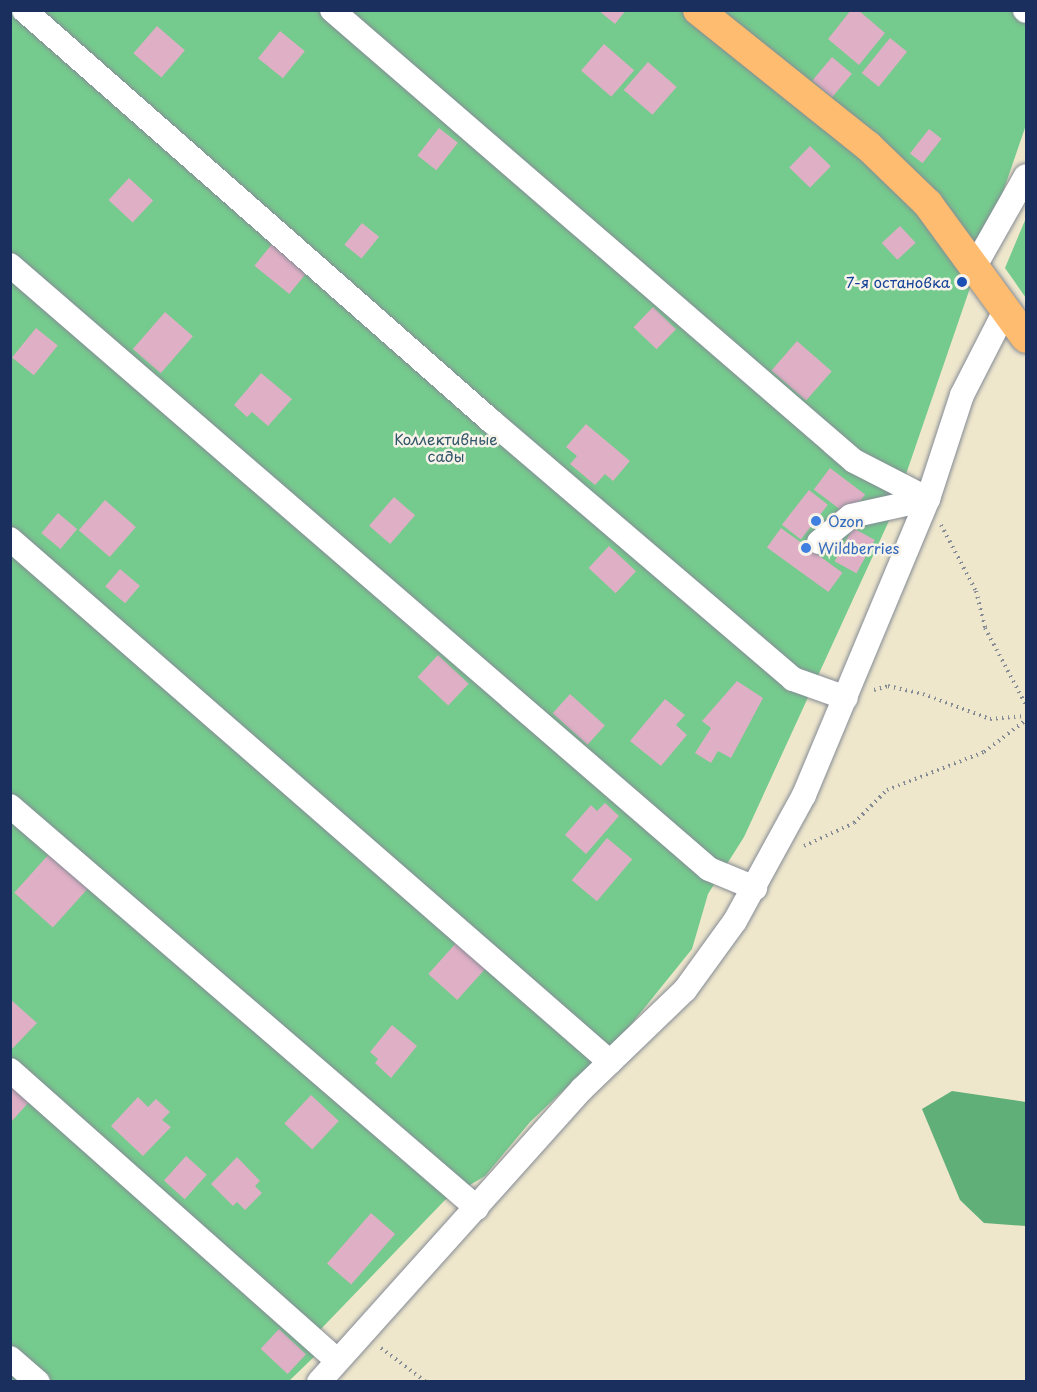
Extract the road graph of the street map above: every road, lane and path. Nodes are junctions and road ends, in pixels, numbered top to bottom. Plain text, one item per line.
1 (24, 10) edge
2 (332, 10) edge
3 (698, 10) edge
4 (1026, 176) edge
5 (10, 265) edge
6 (975, 266) junction
7 (1005, 311) junction
8 (1026, 338) edge
9 (928, 499) junction
10 (10, 539) edge
11 (819, 542) dead end
12 (846, 698) junction
13 (1026, 705) edge
14 (1026, 718) edge
15 (10, 806) edge
16 (771, 862) junction
17 (755, 888) junction
18 (610, 1062) junction
19 (10, 1070) edge
20 (477, 1208) junction
21 (363, 1334) junction
22 (10, 1358) edge
23 (338, 1361) junction
24 (38, 1382) edge
25 (319, 1382) edge
26 (426, 1382) edge

1 - 12 street
2 - 9 street
3 - 6 main road
4 - 6 street
5 - 17 street
6 - 7 main road
7 - 8 main road
7 - 9 street
9 - 11 street
9 - 12 street
9 - 13 path
10 - 18 street
12 - 14 path
12 - 16 street
14 - 16 path
15 - 20 street
16 - 17 street
17 - 18 street
18 - 20 street
19 - 23 street
20 - 21 street
21 - 23 street
21 - 26 path
22 - 24 street
23 - 25 street

